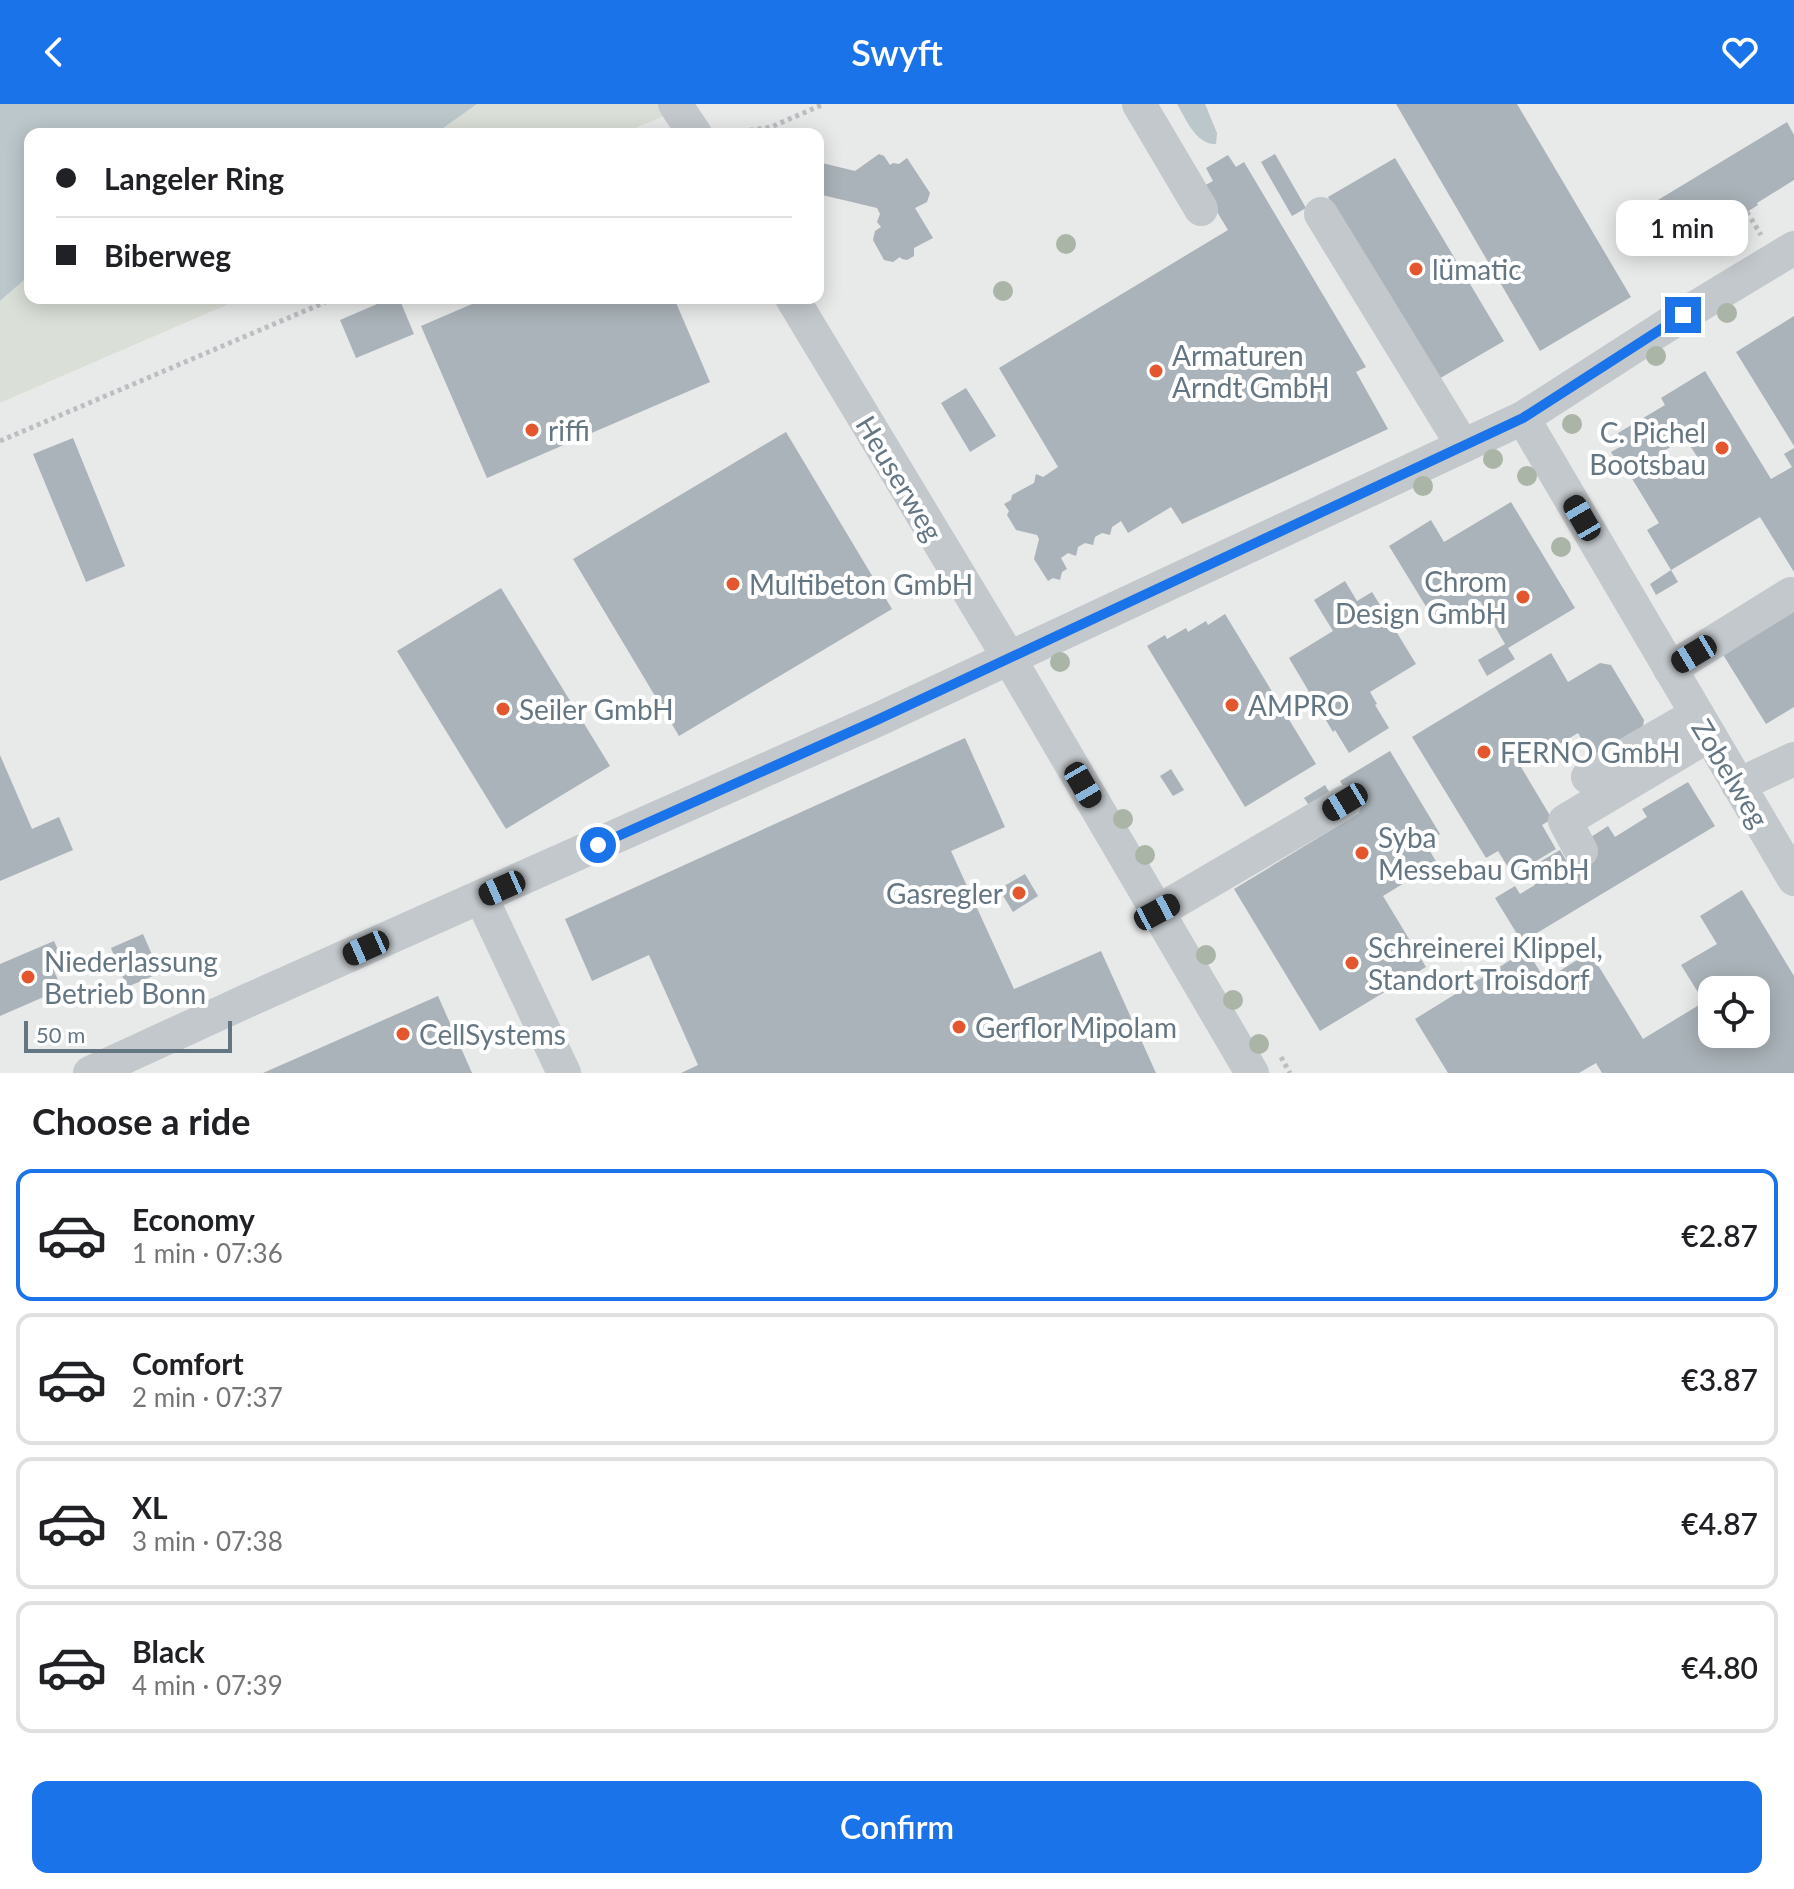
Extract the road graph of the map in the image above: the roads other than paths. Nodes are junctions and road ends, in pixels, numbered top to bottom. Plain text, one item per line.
1 (675, 104) edge
2 (1139, 104) edge
3 (691, 128) edge
4 (1201, 209) dead end
5 (1321, 214) dead end
6 (1794, 248) edge
7 (796, 304) edge
8 (1523, 418) junction
9 (1463, 446) junction
10 (1791, 594) dead end
11 (1009, 658) junction
12 (1670, 669) junction
13 (1703, 725) junction
14 (1794, 759) edge
15 (1588, 777) dead end
16 (1738, 785) junction
17 (1345, 802) dead end
18 (1581, 851) dead end
19 (1794, 879) edge
20 (481, 897) junction
21 (1157, 912) junction
22 (90, 1073) edge
23 (564, 1073) edge
24 (1252, 1073) edge

1 - 3 street
2 - 4 street
5 - 9 street
6 - 8 street
7 - 11 street, Heuserweg
8 - 9 street
8 - 12 street, Zobelweg
9 - 11 street
10 - 12 street
11 - 20 street
11 - 21 street, Heuserweg
12 - 13 street, Zobelweg
13 - 15 street
13 - 16 street, Zobelweg
13 - 18 street
14 - 16 street
16 - 19 street, Zobelweg
17 - 21 street
20 - 22 street
20 - 23 street
21 - 24 street, Heuserweg

